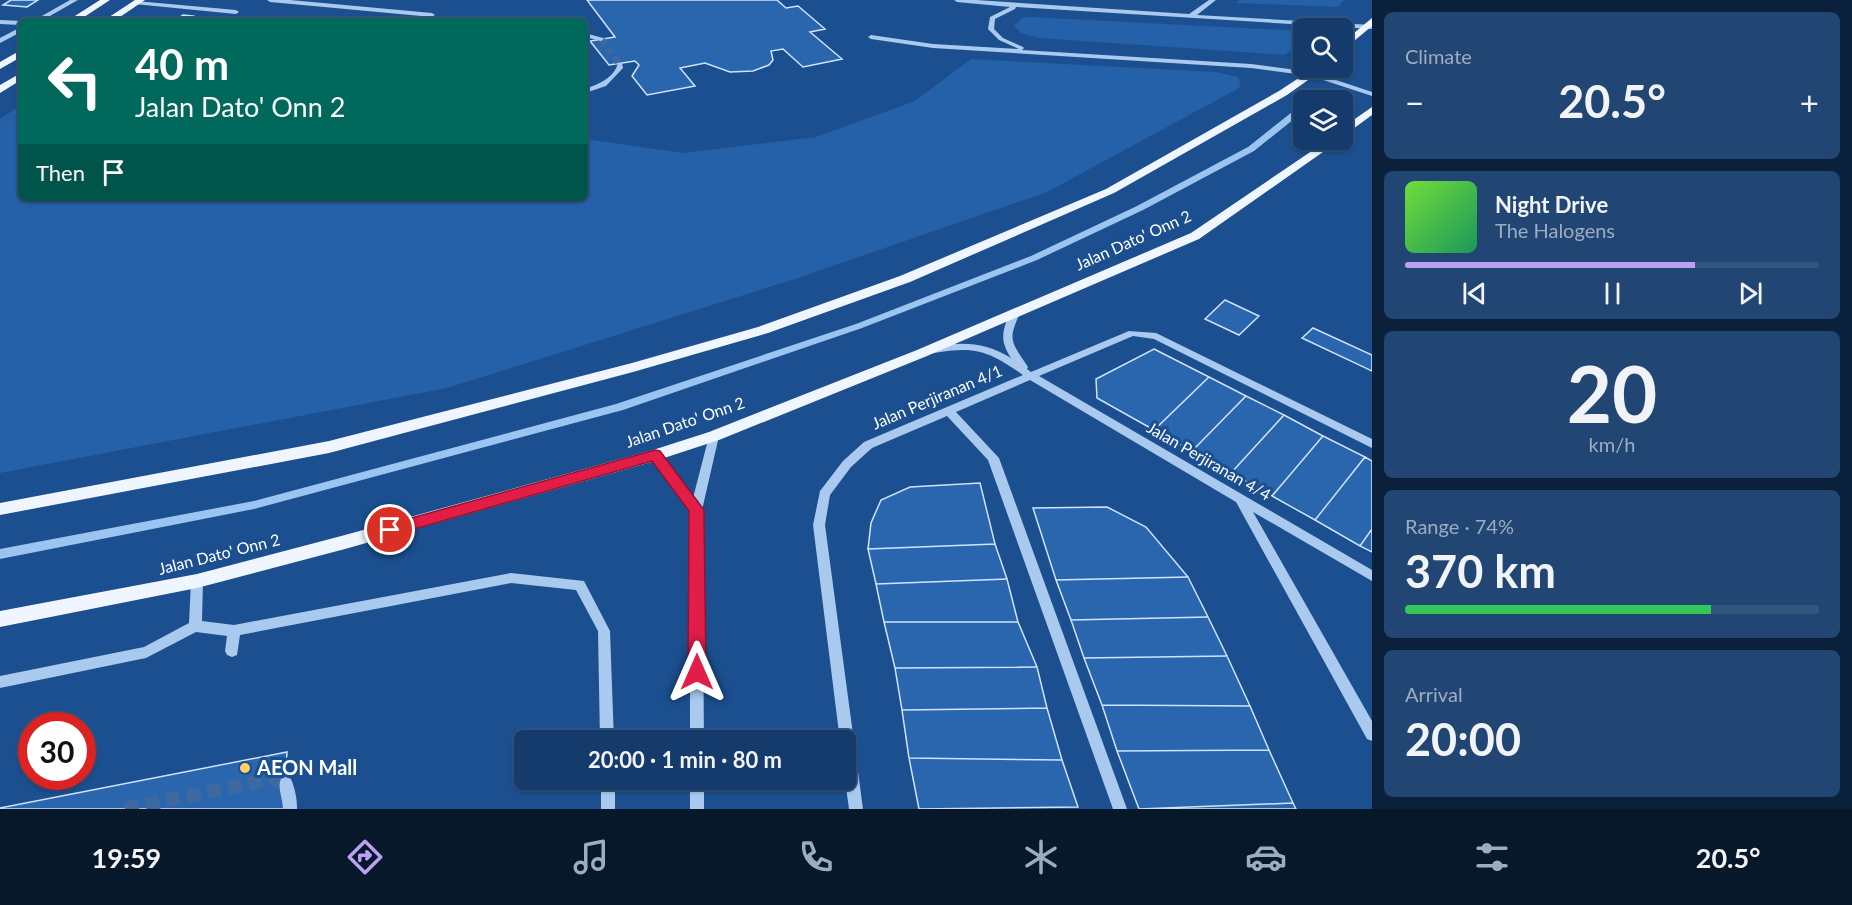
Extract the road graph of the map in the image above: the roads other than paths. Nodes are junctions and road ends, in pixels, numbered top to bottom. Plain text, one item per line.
1 (75, 0) edge
2 (106, 0) edge
3 (270, 0) edge
4 (363, 0) edge
5 (957, 0) edge
6 (1212, 0) edge
7 (138, 2) edge
8 (345, 6) junction
9 (1020, 6) junction
10 (236, 12) dead end
11 (432, 15) dead end
12 (1192, 15) junction
13 (42, 18) edge
14 (77, 18) edge
15 (113, 18) edge
16 (0, 22) edge
17 (18, 23) edge
18 (1371, 24) edge
19 (18, 31) edge
20 (588, 36) edge
21 (871, 37) dead end
22 (601, 39) tunnel mouth
23 (1353, 39) edge
24 (0, 41) edge
25 (1027, 51) junction
26 (18, 55) edge
27 (620, 63) dead end
28 (0, 66) edge
29 (1293, 69) edge
30 (18, 78) edge
31 (1306, 78) edge
32 (1333, 78) edge
33 (0, 90) edge
34 (588, 90) edge
35 (1372, 94) edge
36 (1372, 110) edge
37 (1353, 125) edge
38 (1320, 150) edge
39 (1016, 311) junction
40 (922, 353) junction
41 (1029, 375) junction
42 (948, 410) junction
43 (714, 436) junction
44 (1372, 444) edge
45 (655, 455) junction
46 (1239, 498) junction
47 (0, 509) edge
48 (696, 510) junction
49 (1372, 576) edge
50 (197, 581) junction
51 (0, 619) edge
52 (195, 626) junction
53 (234, 631) junction
54 (232, 651) dead end
55 (0, 682) edge
56 (607, 730) edge
57 (697, 730) edge
58 (1372, 734) edge
59 (286, 784) dead end
60 (608, 790) edge
61 (697, 790) edge
62 (290, 809) edge
63 (608, 809) edge
64 (698, 809) edge
65 (856, 809) edge
66 (1120, 809) edge

1 - 13 street
2 - 14 main road
3 - 8 street
4 - 8 street
5 - 9 street
6 - 12 street
7 - 10 street
7 - 15 main road
8 - 11 street
9 - 12 street
9 - 25 street
12 - 18 street
16 - 17 street
18 - 23 main road
19 - 24 street
20 - 22 street
21 - 25 street
25 - 29 street
26 - 28 main road
27 - 34 street
30 - 33 main road
31 - 47 main road
32 - 35 street
36 - 37 main road
38 - 39 main road, Jalan Dato' Onn 2
39 - 40 main road, Jalan Dato' Onn 2
39 - 41 street
40 - 41 street, Jalan Perjiranan 4/4
40 - 43 main road, Jalan Dato' Onn 2
41 - 42 street, Jalan Perjiranan 4/1
41 - 44 street, Jalan Perjiranan 4/1
41 - 46 street, Jalan Perjiranan 4/4
42 - 65 street, Jalan Perjiranan 4/1
42 - 66 street
43 - 45 main road, Jalan Dato' Onn 2
43 - 48 street
45 - 48 street
45 - 50 main road, Jalan Dato' Onn 2
46 - 49 street, Jalan Perjiranan 4/4
46 - 58 street
48 - 57 street
50 - 51 main road, Jalan Dato' Onn 2
50 - 52 street
52 - 53 street
52 - 55 street
53 - 54 street
53 - 56 street
59 - 62 street
60 - 63 street
61 - 64 street

